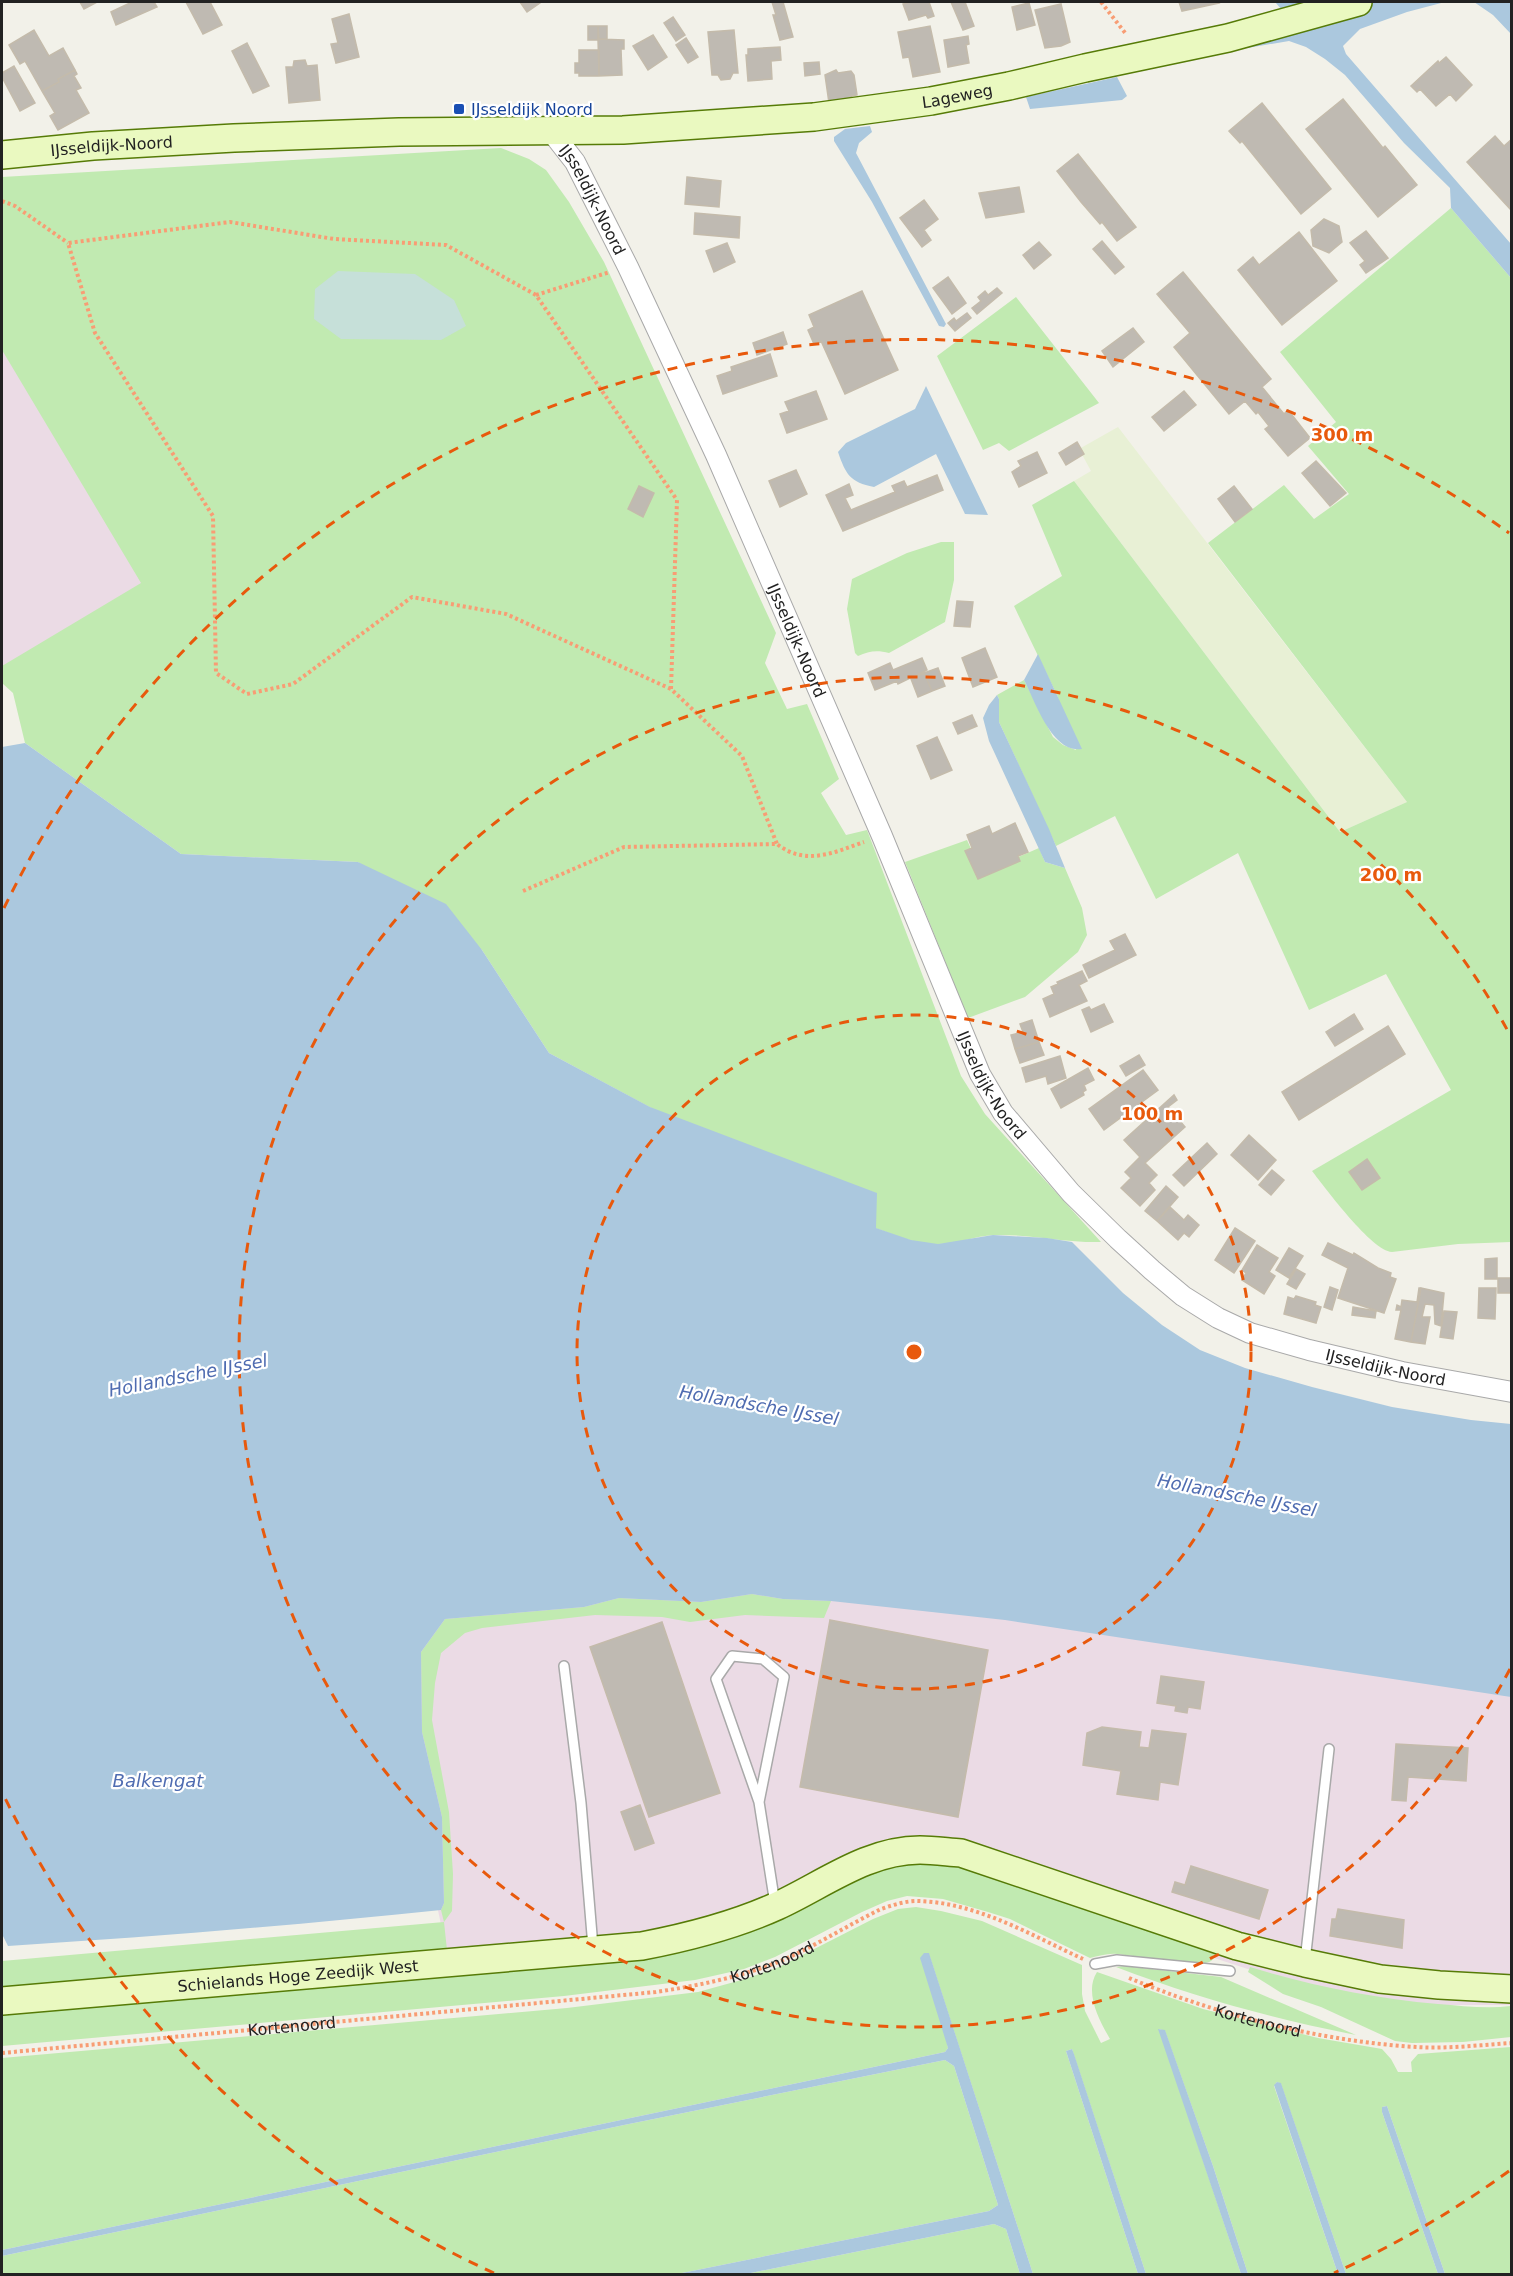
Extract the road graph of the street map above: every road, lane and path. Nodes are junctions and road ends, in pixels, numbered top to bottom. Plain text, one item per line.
1 (1101, 2) edge
2 (1358, 2) edge
3 (1143, 56) junction
4 (550, 130) junction
5 (2, 155) edge
6 (2, 201) edge
7 (68, 243) junction
8 (628, 267) junction
9 (536, 295) junction
10 (671, 689) junction
11 (882, 836) junction
12 (777, 844) junction
13 (523, 891) dead end
14 (1512, 1392) edge
15 (564, 1666) dead end
16 (1329, 1749) dead end
17 (759, 1802) junction
18 (776, 1907) junction
19 (593, 1950) junction
20 (1305, 1963) junction
21 (1095, 1964) junction
22 (1230, 1971) dead end
23 (1512, 1989) edge
24 (2, 2001) edge
25 (1512, 2043) edge
26 (2, 2053) edge

1 - 3 path
2 - 3 street, Lageweg
3 - 4 street, Lageweg
4 - 5 street, IJsseldijk-Noord
4 - 8 street, IJsseldijk-Noord
6 - 7 path
7 - 9 path
7 - 10 path
8 - 9 path
8 - 11 street, IJsseldijk-Noord
9 - 10 path
10 - 12 path
11 - 12 path
11 - 14 street, IJsseldijk-Noord
12 - 13 path
15 - 19 lane
16 - 20 lane
17 - 17 lane
17 - 18 lane
18 - 19 street
18 - 20 street
19 - 24 street, Schielands Hoge Zeedijk West
20 - 23 street
21 - 22 lane
21 - 25 path, Kortenoord
21 - 26 path, Kortenoord

